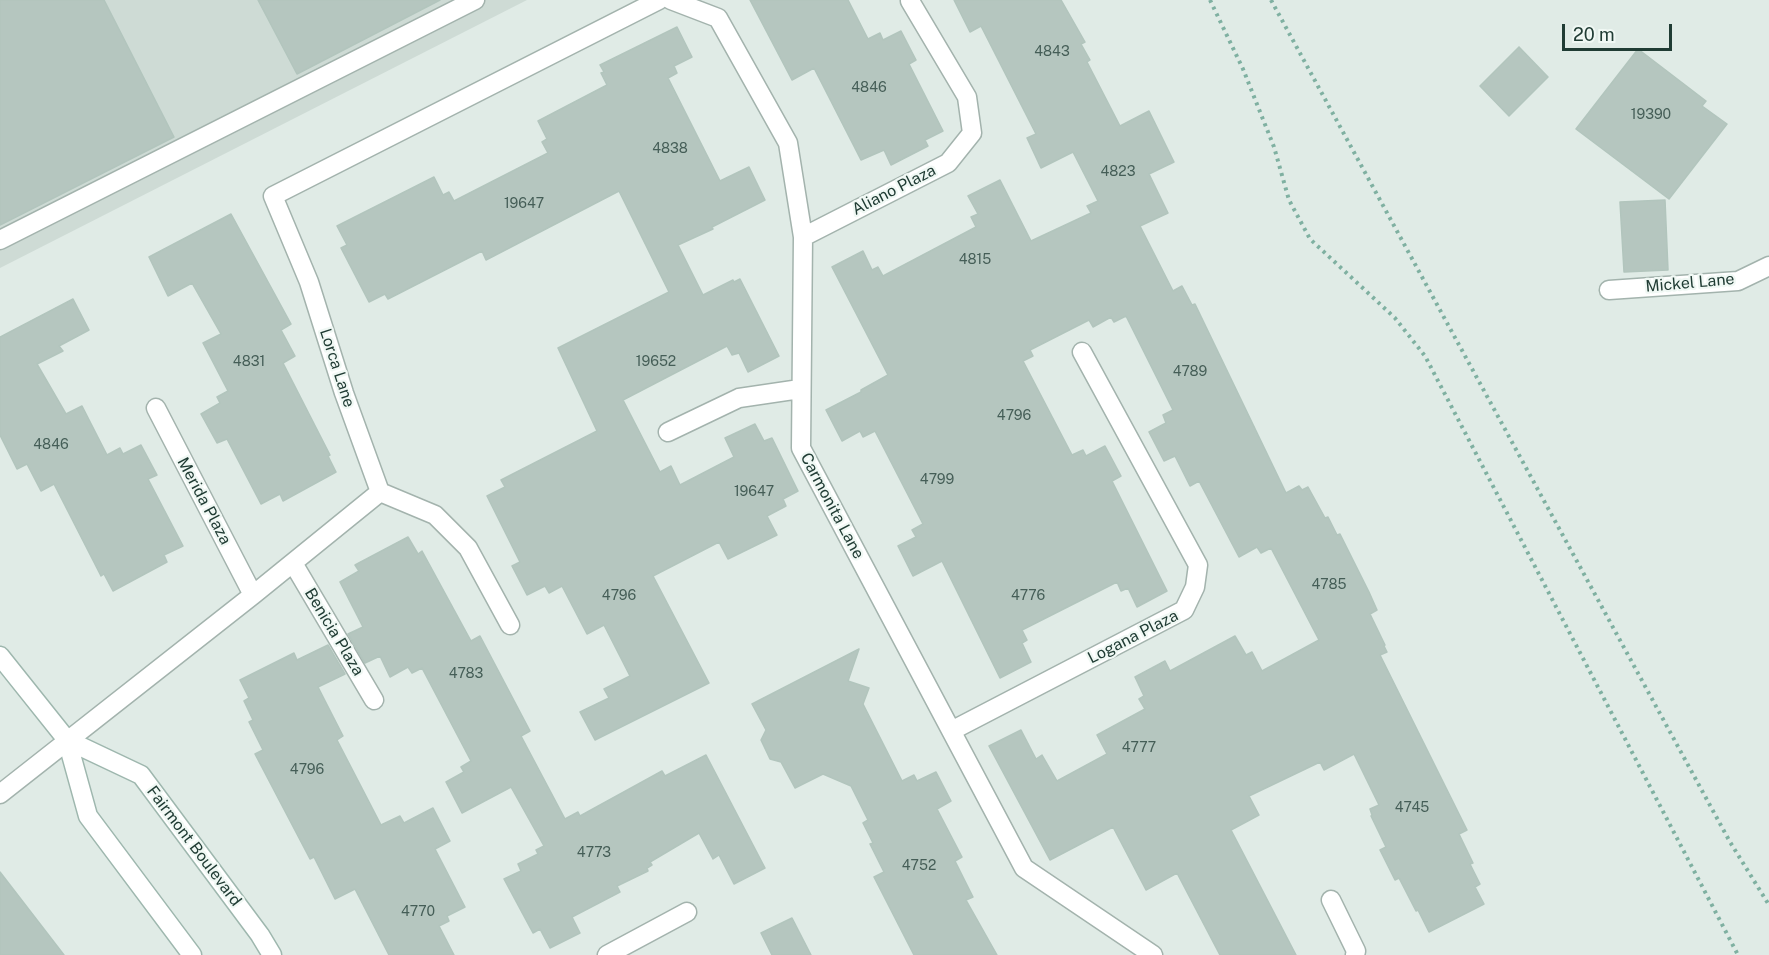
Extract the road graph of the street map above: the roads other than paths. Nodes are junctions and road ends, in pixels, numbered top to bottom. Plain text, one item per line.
1 (475, 0) edge
2 (659, 0) edge
3 (671, 0) edge
4 (910, 1) edge
5 (802, 237) junction
6 (0, 240) edge
7 (1769, 266) edge
8 (1609, 290) dead end
9 (1082, 352) dead end
10 (800, 389) junction
11 (156, 408) dead end
12 (668, 432) dead end
13 (380, 492) junction
14 (293, 563) junction
15 (253, 595) junction
16 (510, 624) dead end
17 (0, 656) edge
18 (374, 700) dead end
19 (952, 730) junction
20 (67, 740) junction
21 (0, 794) edge
22 (1331, 900) dead end
23 (687, 912) dead end
24 (192, 955) edge
25 (272, 955) edge
26 (607, 955) edge
27 (1153, 955) edge
28 (1355, 955) edge

1 - 6 street
2 - 13 street, Lorca Lane
3 - 5 street, Carmonita Lane
4 - 5 street, Aliano Plaza
5 - 10 street, Carmonita Lane
7 - 8 street, Mickel Lane
9 - 19 street, Logana Plaza
10 - 12 street
10 - 19 street, Carmonita Lane
11 - 15 street, Merida Plaza
13 - 14 street
13 - 16 street
14 - 15 street
14 - 18 street, Benicia Plaza
15 - 20 street
17 - 20 street, Fairmont Boulevard
19 - 27 street, Carmonita Lane
20 - 21 street
20 - 24 street, Fairmont Boulevard
20 - 25 street, Fairmont Boulevard
22 - 28 street
23 - 26 street

